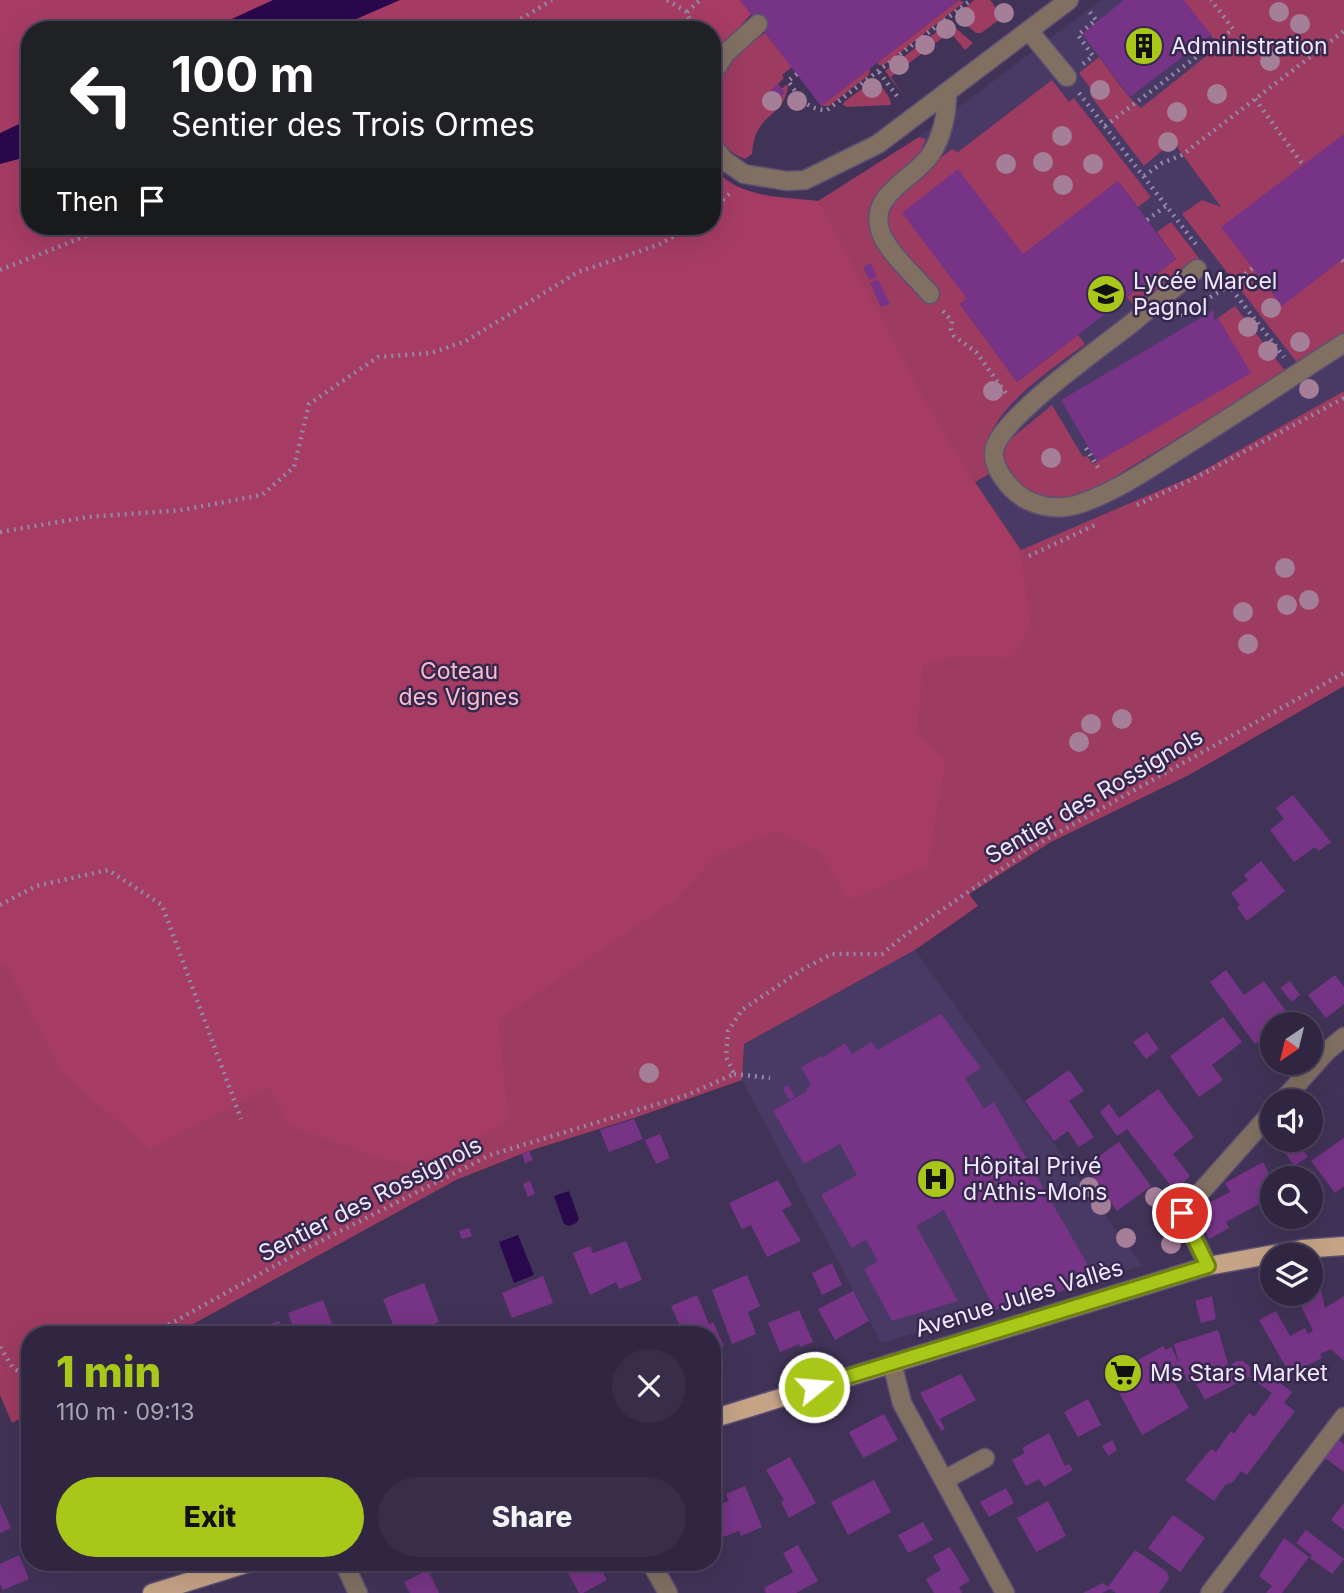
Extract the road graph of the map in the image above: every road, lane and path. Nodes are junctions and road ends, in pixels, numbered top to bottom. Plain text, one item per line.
1 (552, 0) edge
2 (667, 0) edge
3 (700, 0) edge
4 (971, 0) edge
5 (1069, 0) edge
6 (1212, 0) edge
7 (1088, 10) dead end
8 (687, 12) junction
9 (518, 21) edge
10 (690, 21) edge
11 (758, 24) dead end
12 (1029, 30) junction
13 (1344, 31) edge
14 (721, 61) edge
15 (879, 72) junction
16 (797, 74) dead end
17 (1067, 77) junction
18 (947, 92) junction
19 (1255, 99) junction
20 (914, 117) junction
21 (1105, 126) junction
22 (721, 156) edge
23 (1303, 165) dead end
24 (1144, 177) junction
25 (1167, 205) junction
26 (1147, 220) dead end
27 (88, 235) edge
28 (676, 235) edge
29 (1198, 245) dead end
30 (1253, 268) dead end
31 (1197, 269) dead end
32 (0, 270) edge
33 (1219, 274) dead end
34 (1229, 286) junction
35 (930, 294) dead end
36 (1206, 300) dead end
37 (951, 321) dead end
38 (1344, 343) edge
39 (1285, 359) dead end
40 (1344, 398) edge
41 (1012, 401) dead end
42 (1126, 510) dead end
43 (1102, 522) dead end
44 (0, 532) edge
45 (1029, 556) dead end
46 (1344, 673) edge
47 (0, 905) edge
48 (1344, 1037) edge
49 (734, 1074) junction
50 (769, 1078) dead end
51 (1293, 1089) edge
52 (241, 1119) dead end
53 (1260, 1125) edge
54 (1344, 1246) edge
55 (1208, 1266) junction
56 (166, 1326) edge
57 (0, 1347) edge
58 (892, 1363) junction
59 (21, 1373) edge
60 (721, 1416) edge
61 (1344, 1417) edge
62 (985, 1458) dead end
63 (944, 1480) junction
64 (223, 1571) edge
65 (348, 1571) edge
66 (656, 1571) edge
67 (152, 1593) edge
68 (358, 1593) edge
69 (668, 1593) edge
70 (1005, 1593) edge
71 (1210, 1593) edge

1 - 9 path
2 - 8 path
3 - 8 path
4 - 15 path
5 - 12 street
6 - 21 path
7 - 17 path
8 - 10 path
11 - 14 street
12 - 17 street
12 - 18 street
13 - 19 path
15 - 16 path
15 - 20 path
17 - 21 path
18 - 20 street
18 - 35 street
19 - 23 path
19 - 24 path
20 - 22 street
21 - 24 path
24 - 25 path
25 - 26 path
25 - 29 path
27 - 32 path
28 - 44 path
30 - 34 path
31 - 38 street
33 - 34 path
34 - 36 path
34 - 39 path
37 - 41 path
40 - 42 path
43 - 45 path
46 - 49 path, Sentier des Rossignols
47 - 52 path
48 - 51 street
49 - 50 path
49 - 56 path, Sentier des Rossignols
53 - 55 street
54 - 55 main road, Avenue Jules Vallès
55 - 58 main road, Avenue Jules Vallès
57 - 59 path
58 - 60 main road, Avenue Jules Vallès
58 - 63 street
61 - 71 street
62 - 63 street
63 - 70 street
64 - 67 main road
65 - 68 street
66 - 69 street

